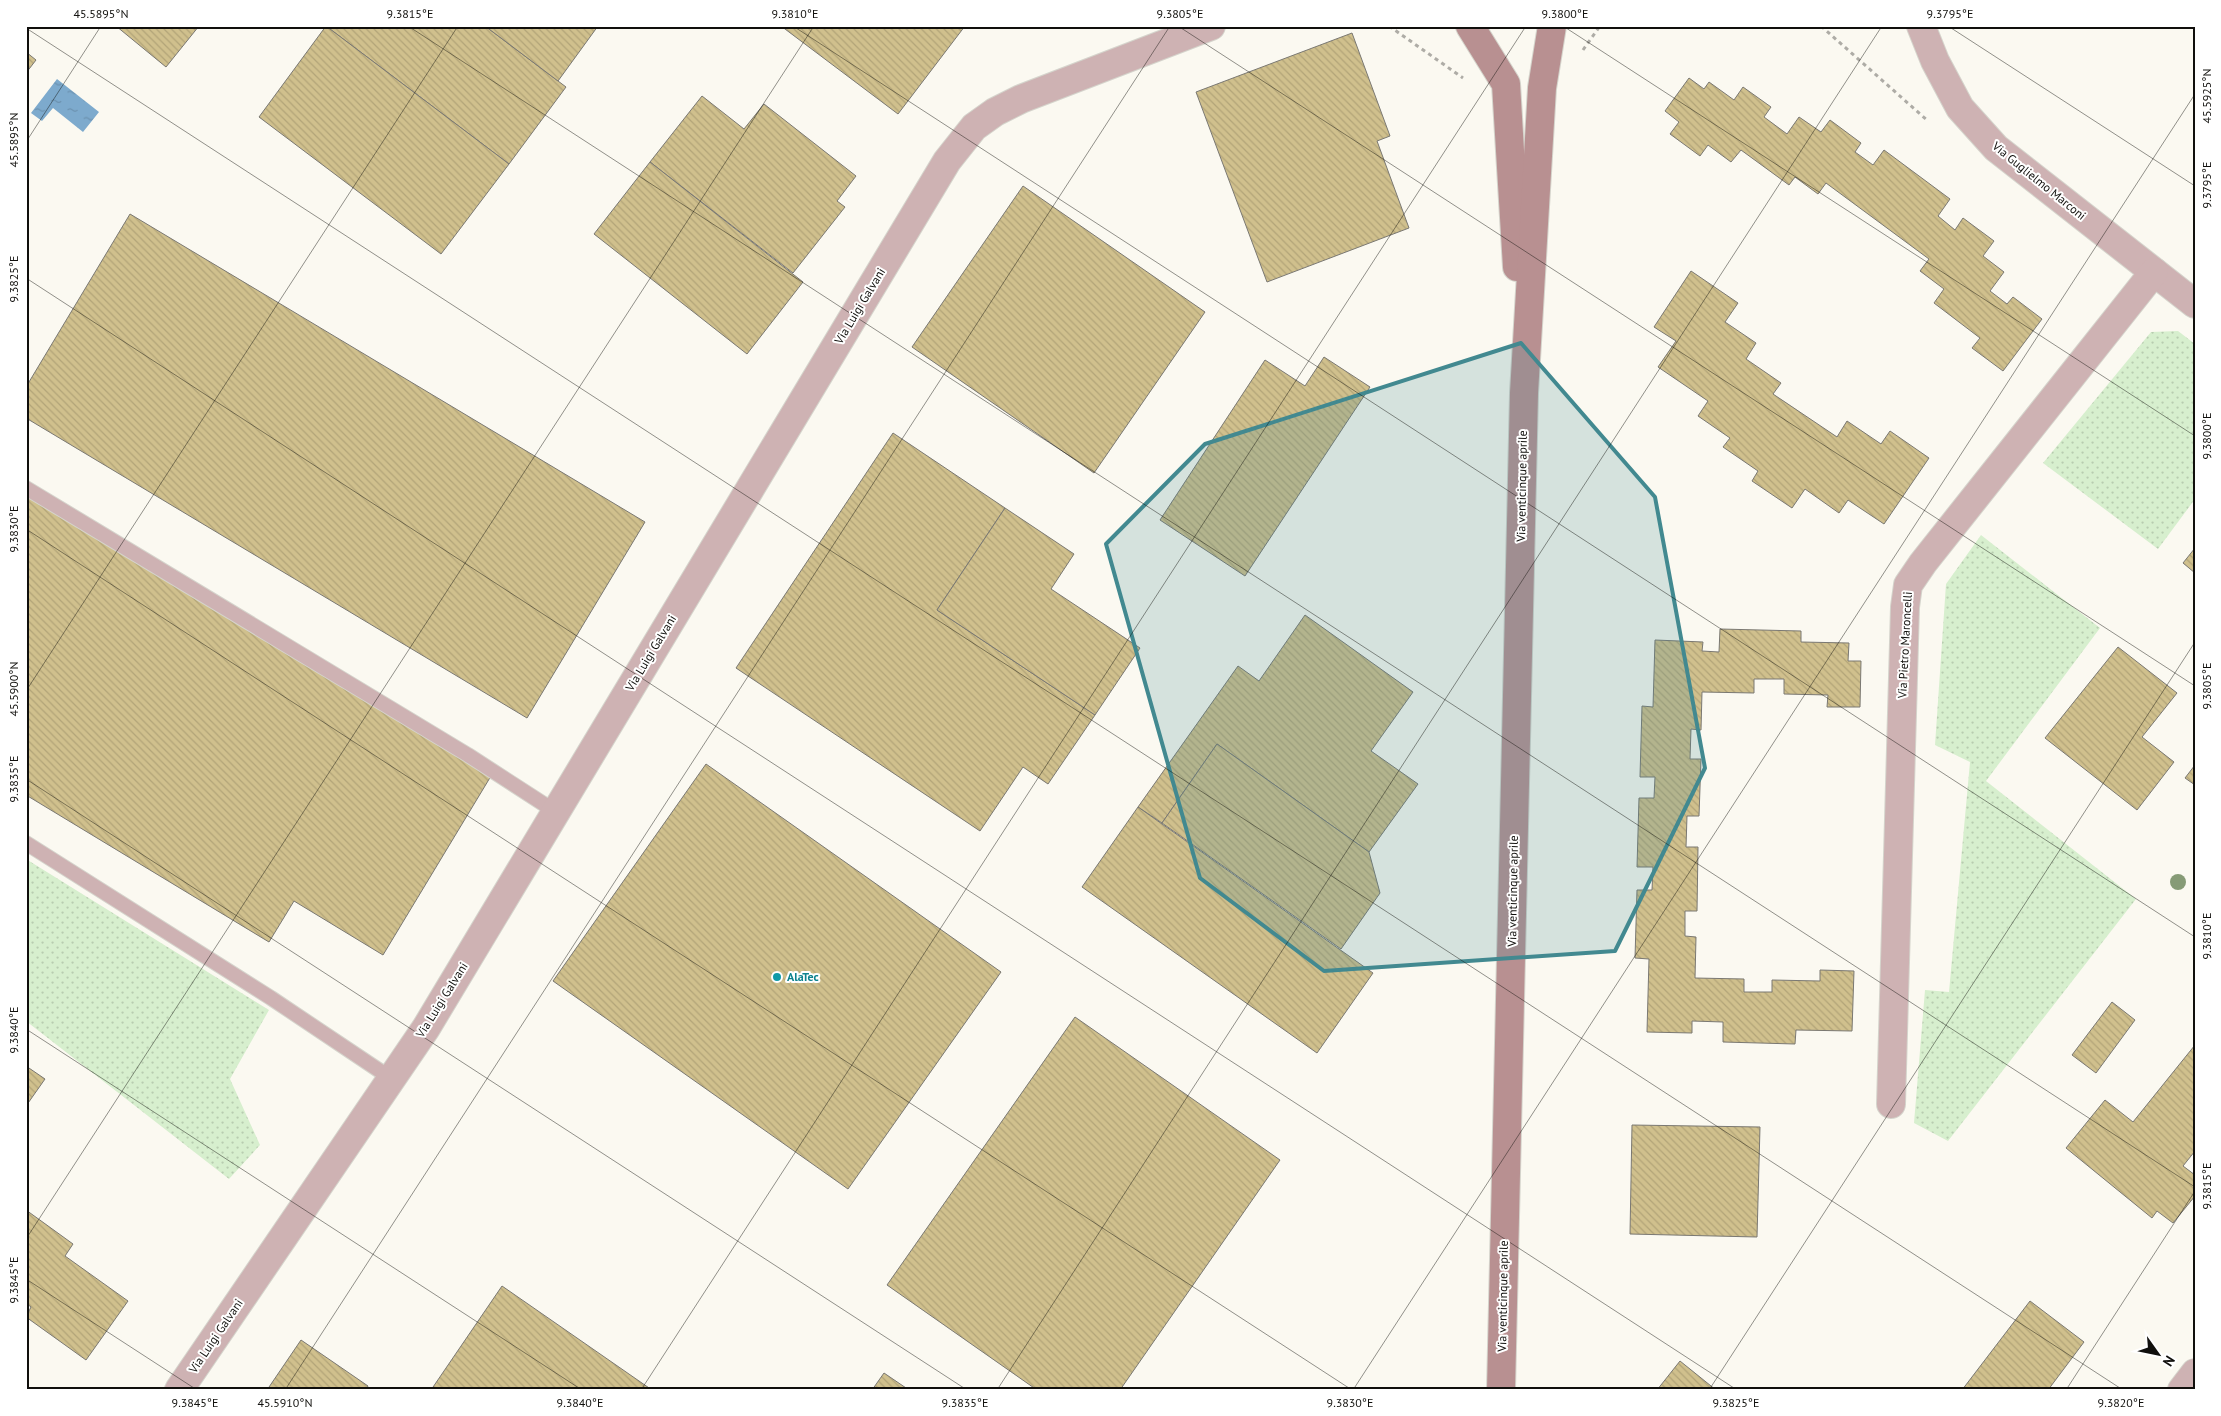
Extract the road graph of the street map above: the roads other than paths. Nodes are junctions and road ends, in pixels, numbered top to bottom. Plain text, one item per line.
1 (1211, 26) edge
2 (1470, 26) edge
3 (1552, 26) edge
4 (1921, 26) edge
5 (2154, 272) junction
6 (2195, 304) edge
7 (1524, 392) junction
8 (26, 488) edge
9 (556, 812) junction
10 (26, 843) edge
11 (392, 1079) junction
12 (1891, 1104) dead end
13 (2195, 1373) edge
14 (179, 1390) edge
15 (1501, 1390) edge
16 (2182, 1390) edge

1 - 9 street, Via Luigi Galvani
2 - 7 street, Via venticinque aprile
3 - 7 street, Via venticinque aprile
4 - 5 street, Via Guglielmo Marconi
5 - 6 street, Via Guglielmo Marconi
5 - 12 street, Via Pietro Maroncelli
7 - 15 street, Via venticinque aprile
8 - 9 lane
9 - 11 street, Via Luigi Galvani
10 - 11 lane
11 - 14 street, Via Luigi Galvani
13 - 16 street

